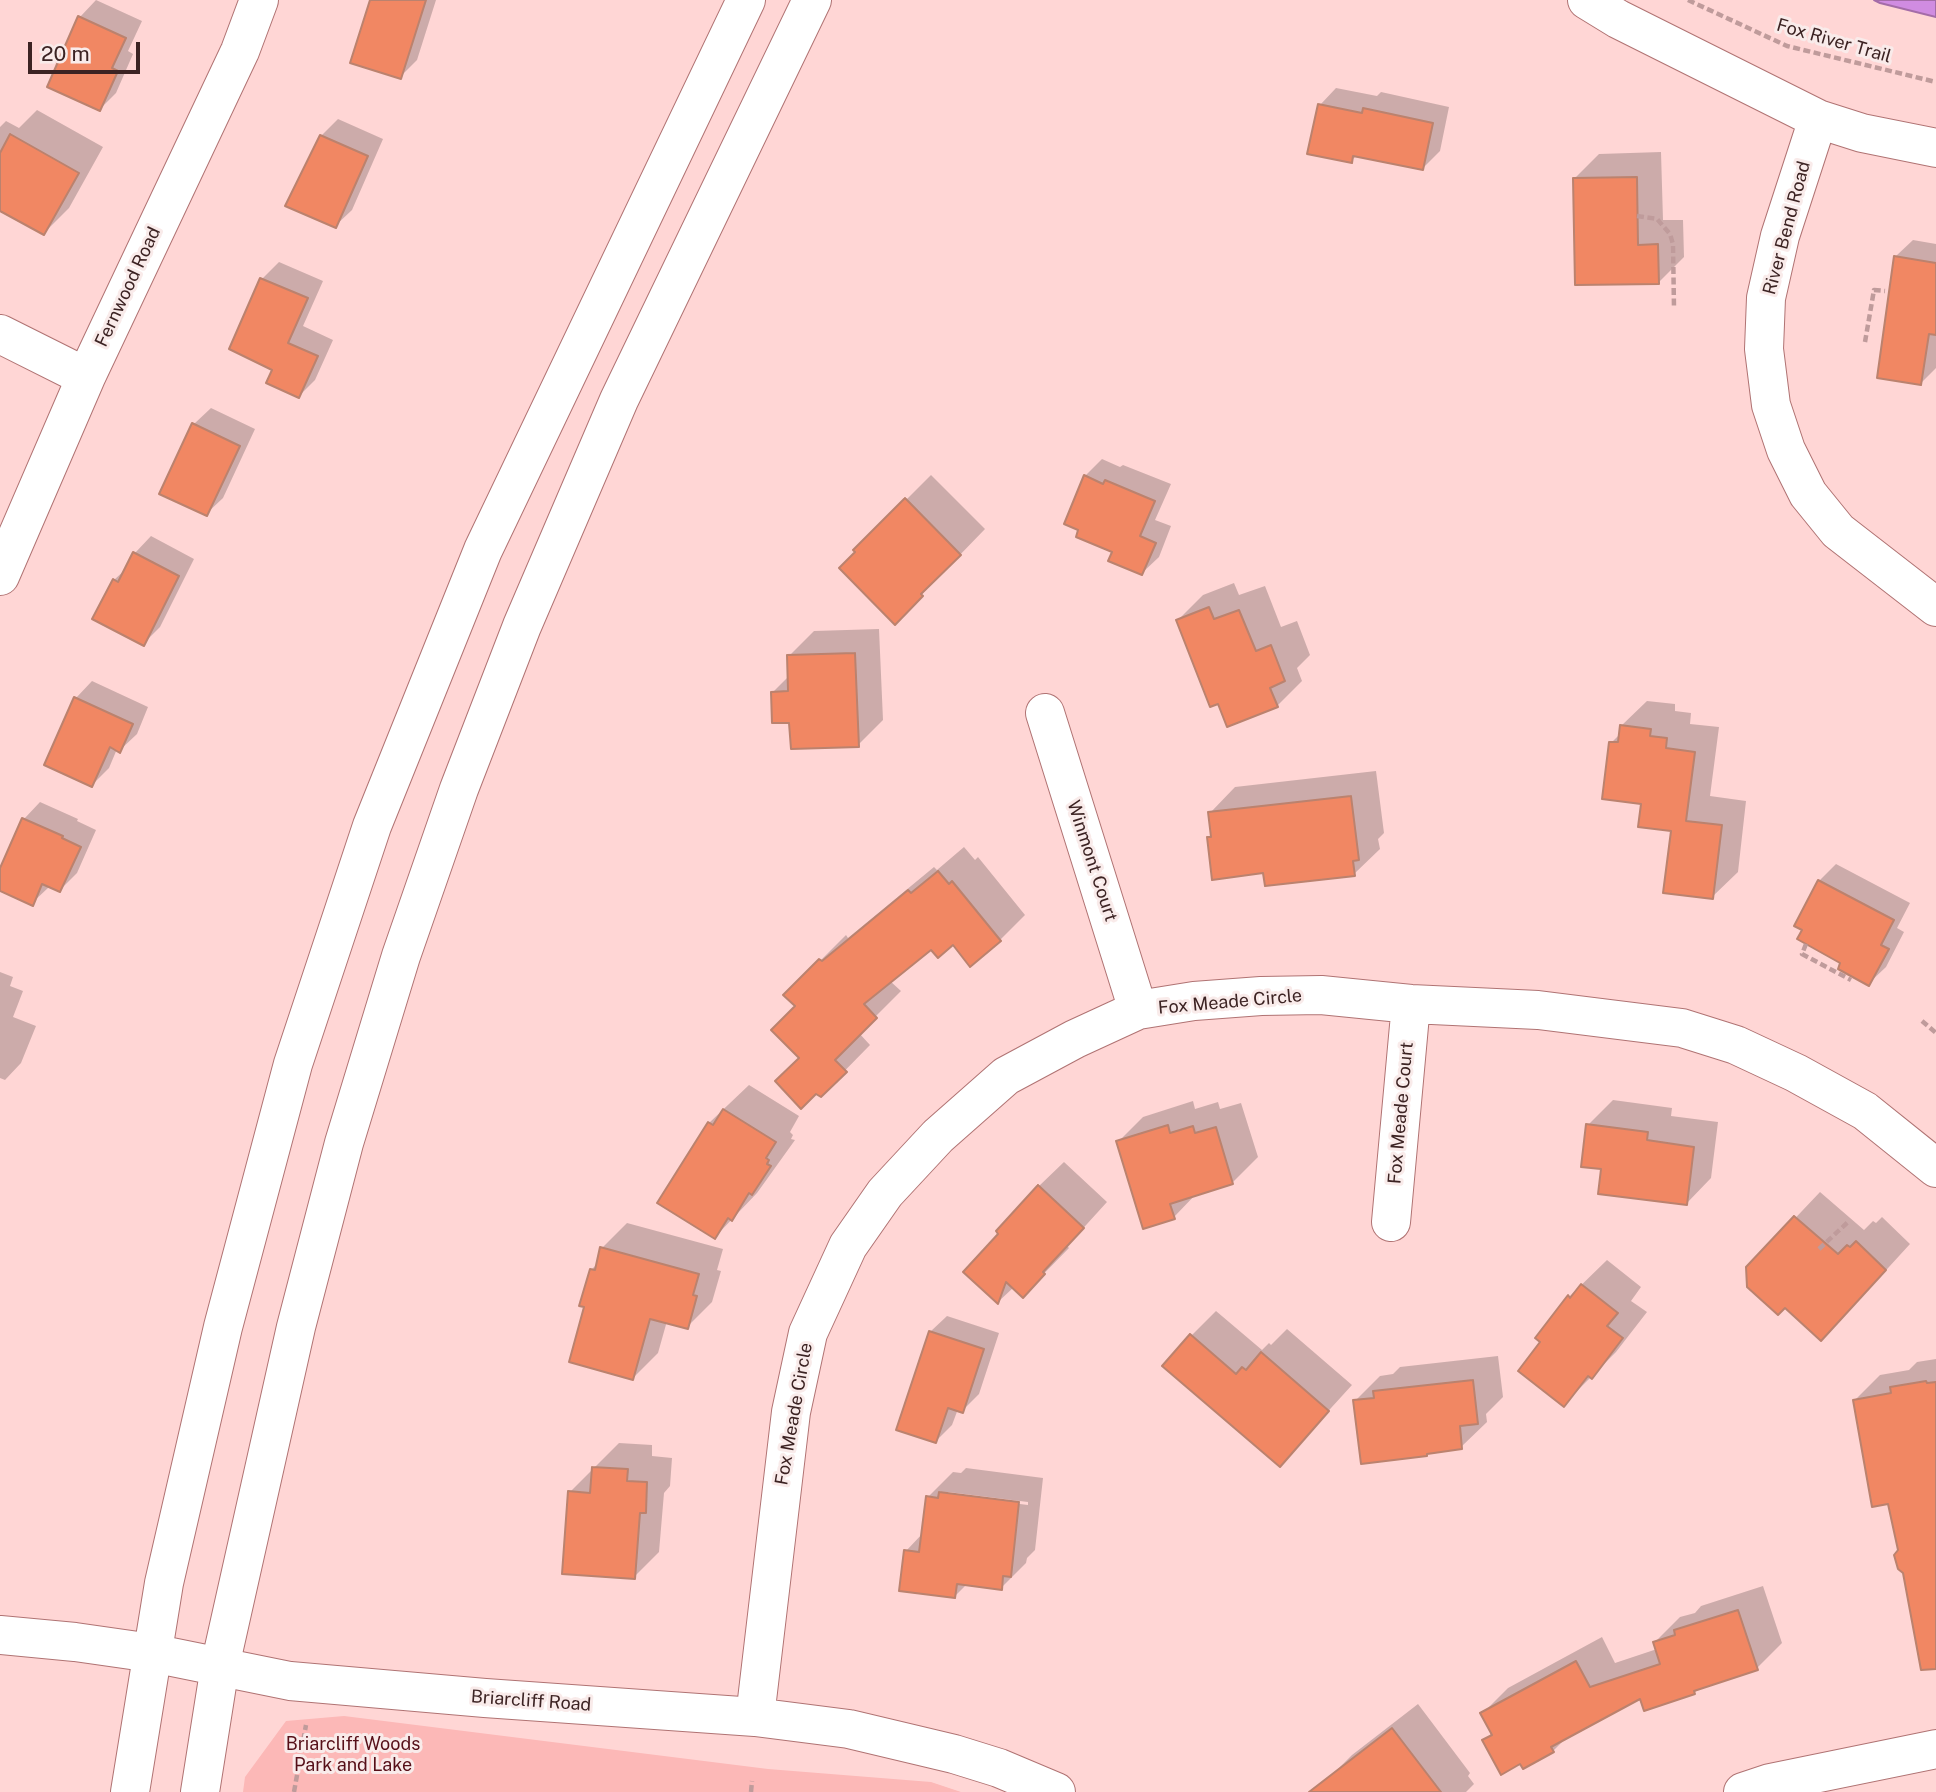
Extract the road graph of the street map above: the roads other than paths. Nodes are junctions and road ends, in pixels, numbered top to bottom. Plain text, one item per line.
1 (260, 0) edge
2 (746, 0) edge
3 (812, 0) edge
4 (1587, 0) edge
5 (1818, 119) junction
6 (1936, 148) edge
7 (0, 334) edge
8 (86, 377) junction
9 (0, 576) edge
10 (1936, 607) edge
11 (1045, 713) dead end
12 (1411, 1004) junction
13 (1138, 1010) junction
14 (1936, 1168) edge
15 (1391, 1222) dead end
16 (0, 1635) edge
17 (152, 1653) junction
18 (220, 1666) junction
19 (755, 1717) junction
20 (1936, 1749) edge
21 (130, 1792) edge
22 (200, 1792) edge
23 (1056, 1792) edge
24 (1743, 1792) edge

1 - 8 street, Fernwood Road
2 - 17 street
3 - 18 street
4 - 5 street
5 - 6 street
5 - 10 street, River Bend Road
7 - 8 street
8 - 9 street, Fernwood Road
11 - 13 street, Winmont Court
12 - 13 street, Fox Meade Circle
12 - 14 street, Fox Meade Circle
12 - 15 street, Fox Meade Court
13 - 19 street, Fox Meade Circle
16 - 17 street, Briarcliff Road
17 - 18 street, Briarcliff Road
17 - 21 street
18 - 19 street, Briarcliff Road
18 - 22 street
19 - 23 street, Briarcliff Road
20 - 24 street

